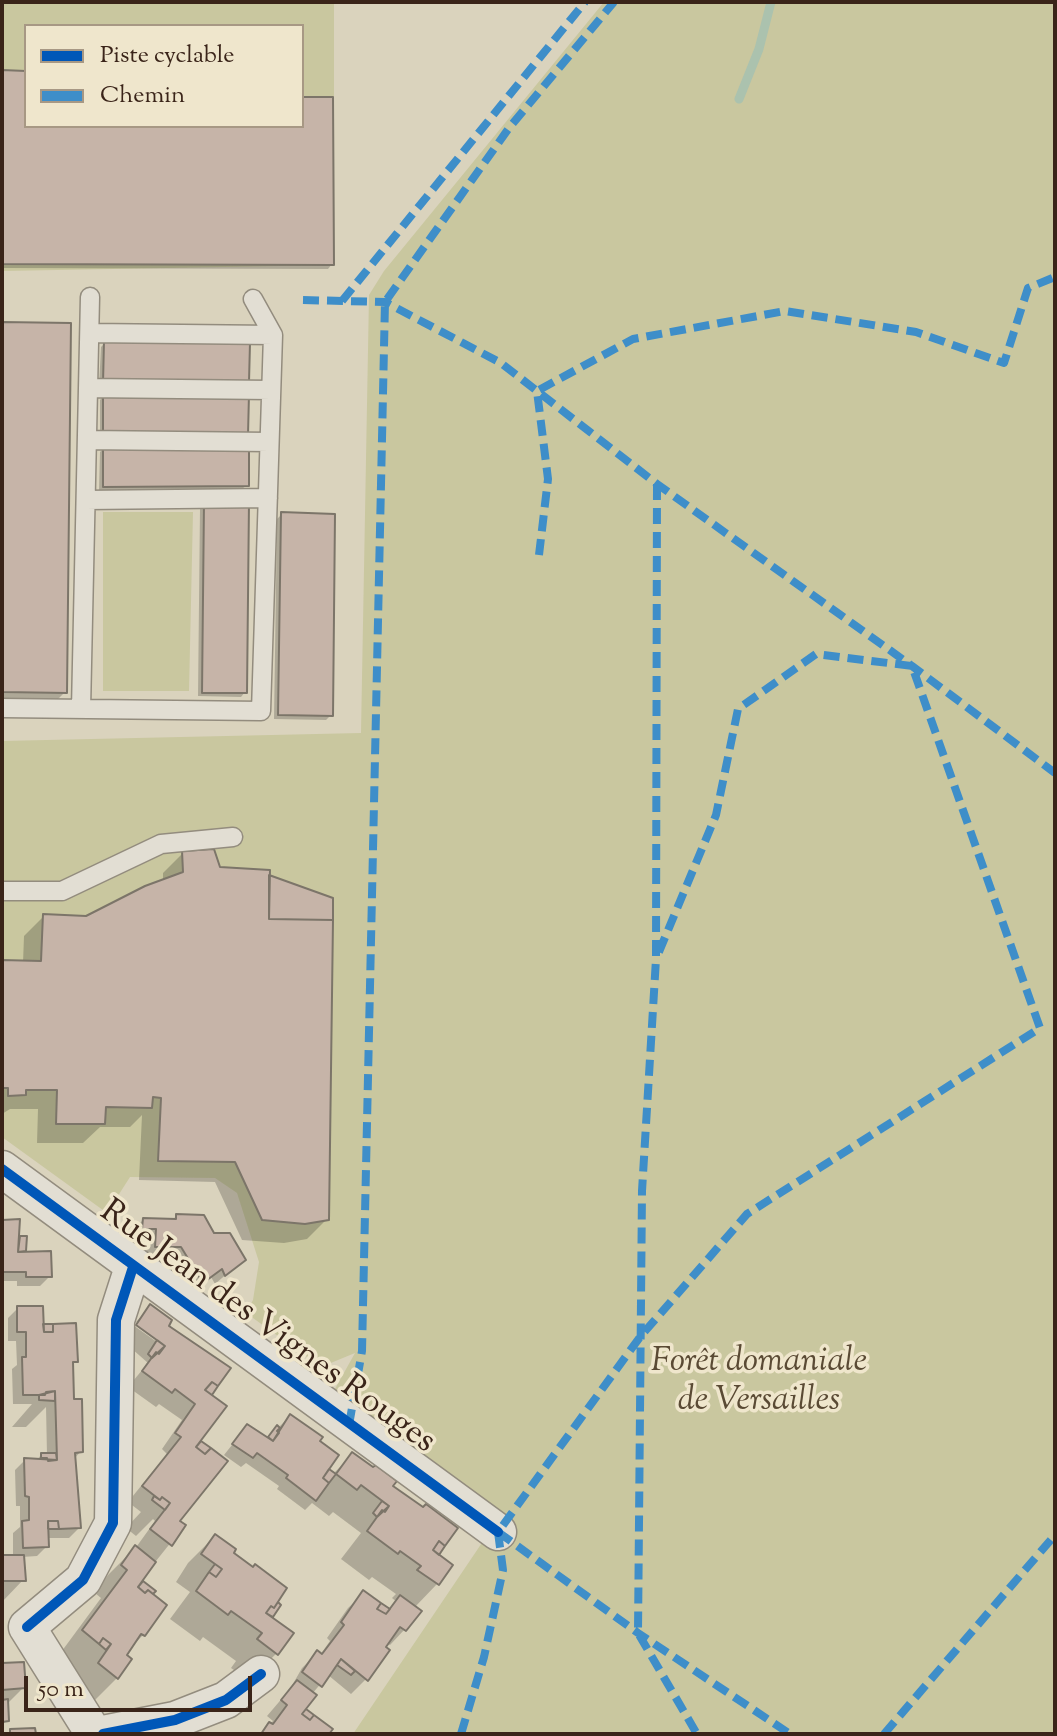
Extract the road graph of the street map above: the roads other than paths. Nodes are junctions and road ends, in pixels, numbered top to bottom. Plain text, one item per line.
1 (90, 297) dead end
2 (253, 299) dead end
3 (90, 333) junction
4 (273, 335) junction
5 (88, 388) junction
6 (271, 390) junction
7 (87, 440) junction
8 (269, 442) junction
9 (268, 498) junction
10 (86, 500) junction
11 (2, 708) edge
12 (81, 709) junction
13 (233, 837) dead end
14 (2, 891) edge
15 (2, 1169) edge
16 (133, 1267) junction
17 (498, 1532) dead end
18 (14, 1626) edge
19 (261, 1674) dead end
20 (94, 1734) edge
21 (103, 1734) edge

1 - 3 lane
2 - 4 lane
3 - 4 lane
3 - 5 lane
4 - 6 lane
5 - 6 lane
5 - 7 lane
6 - 8 lane
7 - 8 lane
7 - 10 lane
8 - 9 lane
9 - 10 lane
9 - 12 lane
10 - 12 lane
11 - 12 lane
13 - 14 lane
15 - 16 street, Rue Jean des Vignes Rouges
16 - 17 street, Rue Jean des Vignes Rouges
16 - 18 street
18 - 20 street
19 - 21 street

